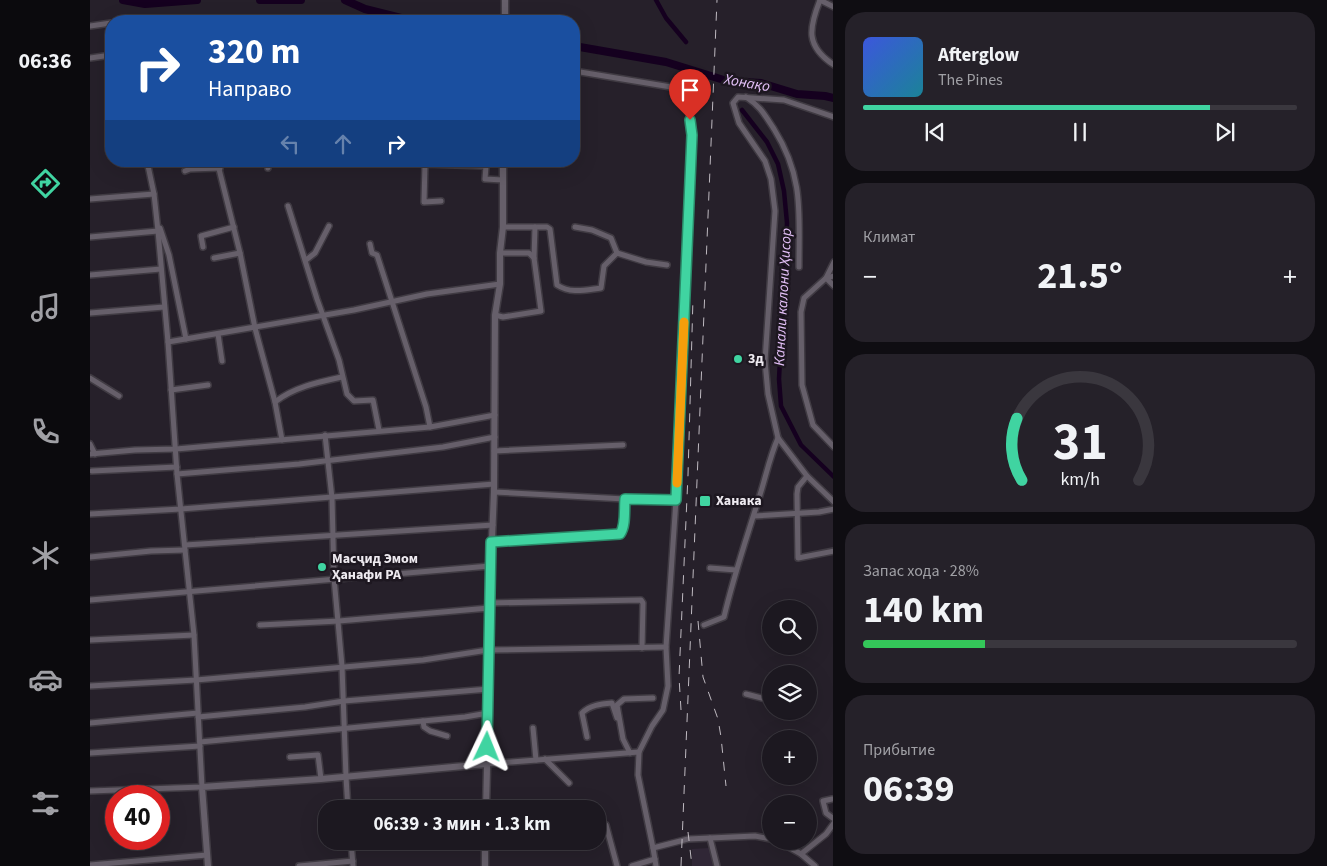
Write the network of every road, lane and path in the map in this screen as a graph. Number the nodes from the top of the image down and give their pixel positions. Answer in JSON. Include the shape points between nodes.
{"nodes":[{"id":1,"x":505,"y":0,"type":"edge"},
{"id":2,"x":820,"y":0,"type":"edge"},
{"id":3,"x":833,"y":7,"type":"edge"},
{"id":4,"x":505,"y":15,"type":"edge"},
{"id":5,"x":105,"y":24,"type":"edge"},
{"id":6,"x":90,"y":26,"type":"edge"},
{"id":7,"x":105,"y":56,"type":"edge"},
{"id":8,"x":90,"y":58,"type":"edge"},
{"id":9,"x":833,"y":65,"type":"edge"},
{"id":10,"x":580,"y":72,"type":"edge"},
{"id":11,"x":746,"y":96,"type":"junction"},
{"id":12,"x":833,"y":117,"type":"edge"},
{"id":13,"x":148,"y":167,"type":"edge"},
{"id":14,"x":425,"y":167,"type":"edge"},
{"id":15,"x":486,"y":167,"type":"edge"},
{"id":16,"x":503,"y":167,"type":"edge"},
{"id":17,"x":220,"y":168,"type":"joint"},
{"id":18,"x":185,"y":171,"type":"dead end"},
{"id":19,"x":503,"y":180,"type":"junction"},
{"id":20,"x":154,"y":194,"type":"junction"},
{"id":21,"x":90,"y":199,"type":"edge"},
{"id":22,"x":441,"y":201,"type":"dead end"},
{"id":23,"x":288,"y":206,"type":"dead end"},
{"id":24,"x":156,"y":217,"type":"junction"},
{"id":25,"x":329,"y":226,"type":"dead end"},
{"id":26,"x":234,"y":227,"type":"junction"},
{"id":27,"x":503,"y":227,"type":"junction"},
{"id":28,"x":535,"y":227,"type":"junction"},
{"id":29,"x":575,"y":227,"type":"dead end"},
{"id":30,"x":158,"y":232,"type":"junction"},
{"id":31,"x":90,"y":238,"type":"edge"},
{"id":32,"x":370,"y":244,"type":"dead end"},
{"id":33,"x":203,"y":247,"type":"dead end"},
{"id":34,"x":240,"y":253,"type":"junction"},
{"id":35,"x":616,"y":253,"type":"junction"},
{"id":36,"x":500,"y":254,"type":"junction"},
{"id":37,"x":214,"y":258,"type":"dead end"},
{"id":38,"x":534,"y":258,"type":"junction"},
{"id":39,"x":306,"y":260,"type":"junction"},
{"id":40,"x":833,"y":262,"type":"edge"},
{"id":41,"x":667,"y":265,"type":"dead end"},
{"id":42,"x":799,"y":267,"type":"dead end"},
{"id":43,"x":161,"y":268,"type":"junction"},
{"id":44,"x":90,"y":275,"type":"edge"},
{"id":45,"x":833,"y":276,"type":"edge"},
{"id":46,"x":826,"y":278,"type":"junction"},
{"id":47,"x":500,"y":284,"type":"junction"},
{"id":48,"x":833,"y":286,"type":"edge"},
{"id":49,"x":393,"y":302,"type":"junction"},
{"id":50,"x":164,"y":307,"type":"junction"},
{"id":51,"x":90,"y":313,"type":"edge"},
{"id":52,"x":323,"y":315,"type":"junction"},
{"id":53,"x":495,"y":315,"type":"junction"},
{"id":54,"x":255,"y":328,"type":"junction"},
{"id":55,"x":218,"y":334,"type":"junction"},
{"id":56,"x":186,"y":340,"type":"junction"},
{"id":57,"x":168,"y":342,"type":"junction"},
{"id":58,"x":222,"y":361,"type":"dead end"},
{"id":59,"x":342,"y":376,"type":"junction"},
{"id":60,"x":90,"y":378,"type":"edge"},
{"id":61,"x":208,"y":385,"type":"dead end"},
{"id":62,"x":172,"y":390,"type":"junction"},
{"id":63,"x":119,"y":396,"type":"dead end"},
{"id":64,"x":275,"y":402,"type":"junction"},
{"id":65,"x":495,"y":415,"type":"junction"},
{"id":66,"x":430,"y":427,"type":"junction"},
{"id":67,"x":380,"y":430,"type":"junction"},
{"id":68,"x":325,"y":436,"type":"junction"},
{"id":69,"x":495,"y":437,"type":"junction"},
{"id":70,"x":778,"y":438,"type":"junction"},
{"id":71,"x":282,"y":440,"type":"junction"},
{"id":72,"x":90,"y":444,"type":"edge"},
{"id":73,"x":623,"y":445,"type":"dead end"},
{"id":74,"x":833,"y":447,"type":"edge"},
{"id":75,"x":176,"y":449,"type":"junction"},
{"id":76,"x":494,"y":451,"type":"junction"},
{"id":77,"x":93,"y":454,"type":"edge"},
{"id":78,"x":327,"y":461,"type":"junction"},
{"id":79,"x":177,"y":467,"type":"junction"},
{"id":80,"x":92,"y":472,"type":"dead end"},
{"id":81,"x":177,"y":474,"type":"junction"},
{"id":82,"x":807,"y":476,"type":"junction"},
{"id":83,"x":494,"y":488,"type":"junction"},
{"id":84,"x":332,"y":498,"type":"junction"},
{"id":85,"x":625,"y":499,"type":"junction"},
{"id":86,"x":676,"y":500,"type":"junction"},
{"id":87,"x":833,"y":502,"type":"edge"},
{"id":88,"x":181,"y":509,"type":"junction"},
{"id":89,"x":833,"y":509,"type":"edge"},
{"id":90,"x":798,"y":512,"type":"junction"},
{"id":91,"x":90,"y":514,"type":"edge"},
{"id":92,"x":754,"y":516,"type":"junction"},
{"id":93,"x":493,"y":525,"type":"junction"},
{"id":94,"x":334,"y":534,"type":"junction"},
{"id":95,"x":491,"y":542,"type":"junction"},
{"id":96,"x":185,"y":547,"type":"junction"},
{"id":97,"x":833,"y":551,"type":"edge"},
{"id":98,"x":90,"y":557,"type":"edge"},
{"id":99,"x":490,"y":566,"type":"junction"},
{"id":100,"x":710,"y":568,"type":"dead end"},
{"id":101,"x":736,"y":570,"type":"junction"},
{"id":102,"x":334,"y":578,"type":"junction"},
{"id":103,"x":190,"y":592,"type":"junction"},
{"id":104,"x":90,"y":600,"type":"edge"},
{"id":105,"x":489,"y":606,"type":"junction"},
{"id":106,"x":339,"y":621,"type":"junction"},
{"id":107,"x":260,"y":625,"type":"dead end"},
{"id":108,"x":704,"y":625,"type":"dead end"},
{"id":109,"x":194,"y":635,"type":"junction"},
{"id":110,"x":90,"y":640,"type":"edge"},
{"id":111,"x":666,"y":647,"type":"junction"},
{"id":112,"x":642,"y":648,"type":"junction"},
{"id":113,"x":488,"y":650,"type":"junction"},
{"id":114,"x":342,"y":666,"type":"junction"},
{"id":115,"x":196,"y":680,"type":"junction"},
{"id":116,"x":90,"y":686,"type":"edge"},
{"id":117,"x":489,"y":689,"type":"junction"},
{"id":118,"x":746,"y":694,"type":"dead end"},
{"id":119,"x":653,"y":698,"type":"dead end"},
{"id":120,"x":762,"y":698,"type":"edge"},
{"id":121,"x":344,"y":701,"type":"junction"},
{"id":122,"x":488,"y":713,"type":"junction"},
{"id":123,"x":198,"y":715,"type":"junction"},
{"id":124,"x":620,"y":720,"type":"junction"},
{"id":125,"x":422,"y":721,"type":"junction"},
{"id":126,"x":90,"y":723,"type":"edge"},
{"id":127,"x":344,"y":728,"type":"junction"},
{"id":128,"x":533,"y":728,"type":"dead end"},
{"id":129,"x":447,"y":736,"type":"dead end"},
{"id":130,"x":587,"y":737,"type":"dead end"},
{"id":131,"x":200,"y":744,"type":"junction"},
{"id":132,"x":639,"y":752,"type":"junction"},
{"id":133,"x":90,"y":753,"type":"edge"},
{"id":134,"x":630,"y":753,"type":"junction"},
{"id":135,"x":290,"y":757,"type":"dead end"},
{"id":136,"x":545,"y":759,"type":"junction"},
{"id":137,"x":536,"y":760,"type":"junction"},
{"id":138,"x":486,"y":764,"type":"junction"},
{"id":139,"x":346,"y":777,"type":"junction"},
{"id":140,"x":321,"y":779,"type":"junction"},
{"id":141,"x":569,"y":784,"type":"dead end"},
{"id":142,"x":202,"y":787,"type":"junction"},
{"id":143,"x":90,"y":791,"type":"edge"},
{"id":144,"x":832,"y":799,"type":"edge"},
{"id":145,"x":347,"y":800,"type":"edge"},
{"id":146,"x":486,"y":800,"type":"edge"},
{"id":147,"x":833,"y":819,"type":"edge"},
{"id":148,"x":833,"y":823,"type":"edge"},
{"id":149,"x":606,"y":825,"type":"dead end"},
{"id":150,"x":762,"y":837,"type":"edge"},
{"id":151,"x":710,"y":838,"type":"junction"},
{"id":152,"x":653,"y":848,"type":"junction"},
{"id":153,"x":352,"y":850,"type":"edge"},
{"id":154,"x":485,"y":850,"type":"edge"},
{"id":155,"x":795,"y":850,"type":"edge"},
{"id":156,"x":802,"y":854,"type":"junction"},
{"id":157,"x":207,"y":855,"type":"junction"},
{"id":158,"x":655,"y":859,"type":"junction"},
{"id":159,"x":353,"y":863,"type":"edge"},
{"id":160,"x":90,"y":865,"type":"edge"},
{"id":161,"x":208,"y":866,"type":"edge"},
{"id":162,"x":299,"y":866,"type":"edge"},
{"id":163,"x":485,"y":866,"type":"edge"},
{"id":164,"x":617,"y":866,"type":"edge"},
{"id":165,"x":632,"y":866,"type":"edge"},
{"id":166,"x":656,"y":866,"type":"edge"},
{"id":167,"x":717,"y":866,"type":"edge"},
{"id":168,"x":814,"y":866,"type":"edge"}],
"edges":[{"from":1,"to":4,"type":"street"},
{"from":2,"to":3,"type":"street"},
{"from":2,"to":9,"type":"street","via":[[811,37],[817,52]]},
{"from":5,"to":6,"type":"street"},
{"from":7,"to":8,"type":"street"},
{"from":10,"to":86,"type":"street","via":[[671,87],[689,106],[692,135]]},
{"from":11,"to":12,"type":"street","via":[[784,100]]},
{"from":11,"to":42,"type":"street","via":[[760,106],[794,170],[799,198]]},
{"from":11,"to":70,"type":"street","via":[[733,102],[739,123],[765,162],[775,210],[765,361],[768,394]]},
{"from":13,"to":20,"type":"street"},
{"from":14,"to":22,"type":"street","via":[[424,202]]},
{"from":15,"to":19,"type":"street","via":[[485,179]]},
{"from":16,"to":19,"type":"street"},
{"from":17,"to":18,"type":"street"},
{"from":17,"to":26,"type":"street"},
{"from":19,"to":27,"type":"street"},
{"from":20,"to":21,"type":"street"},
{"from":20,"to":24,"type":"street"},
{"from":23,"to":39,"type":"street"},
{"from":24,"to":30,"type":"street"},
{"from":24,"to":56,"type":"street","via":[[169,254]]},
{"from":25,"to":39,"type":"street","via":[[315,253]]},
{"from":26,"to":33,"type":"street","via":[[201,236]]},
{"from":26,"to":34,"type":"street"},
{"from":27,"to":28,"type":"street"},
{"from":27,"to":36,"type":"street"},
{"from":28,"to":35,"type":"street","via":[[550,229],[557,285],[566,291],[601,288],[604,266]]},
{"from":28,"to":38,"type":"street"},
{"from":29,"to":35,"type":"street","via":[[611,238]]},
{"from":30,"to":31,"type":"street"},
{"from":30,"to":43,"type":"street"},
{"from":32,"to":49,"type":"street"},
{"from":34,"to":37,"type":"street"},
{"from":34,"to":54,"type":"street"},
{"from":35,"to":41,"type":"street"},
{"from":36,"to":38,"type":"street","via":[[529,253]]},
{"from":36,"to":47,"type":"street"},
{"from":38,"to":53,"type":"street","via":[[541,311],[503,317]]},
{"from":39,"to":52,"type":"street"},
{"from":40,"to":46,"type":"street"},
{"from":43,"to":44,"type":"street"},
{"from":43,"to":50,"type":"street"},
{"from":45,"to":46,"type":"street"},
{"from":46,"to":48,"type":"street"},
{"from":46,"to":74,"type":"street","via":[[804,298],[801,312],[802,385],[812,425]]},
{"from":47,"to":49,"type":"street"},
{"from":47,"to":53,"type":"street"},
{"from":49,"to":52,"type":"street"},
{"from":49,"to":66,"type":"street"},
{"from":50,"to":51,"type":"street"},
{"from":50,"to":57,"type":"street"},
{"from":52,"to":54,"type":"street"},
{"from":52,"to":59,"type":"street"},
{"from":53,"to":65,"type":"street"},
{"from":54,"to":55,"type":"street"},
{"from":54,"to":64,"type":"street"},
{"from":55,"to":56,"type":"street"},
{"from":55,"to":58,"type":"street"},
{"from":56,"to":57,"type":"street"},
{"from":57,"to":62,"type":"street"},
{"from":59,"to":64,"type":"street","via":[[295,390]]},
{"from":59,"to":67,"type":"street","via":[[352,400],[373,400]]},
{"from":60,"to":63,"type":"street"},
{"from":61,"to":62,"type":"street"},
{"from":62,"to":75,"type":"street"},
{"from":64,"to":71,"type":"street"},
{"from":65,"to":66,"type":"street"},
{"from":65,"to":69,"type":"street"},
{"from":66,"to":67,"type":"street"},
{"from":67,"to":68,"type":"street"},
{"from":68,"to":71,"type":"street"},
{"from":68,"to":78,"type":"street"},
{"from":69,"to":76,"type":"street"},
{"from":69,"to":78,"type":"street"},
{"from":70,"to":82,"type":"street"},
{"from":70,"to":92,"type":"street"},
{"from":71,"to":75,"type":"street"},
{"from":72,"to":77,"type":"street"},
{"from":73,"to":76,"type":"street"},
{"from":75,"to":77,"type":"street"},
{"from":75,"to":79,"type":"street"},
{"from":76,"to":83,"type":"street"},
{"from":78,"to":81,"type":"street"},
{"from":78,"to":84,"type":"street"},
{"from":79,"to":80,"type":"street"},
{"from":79,"to":81,"type":"street"},
{"from":81,"to":88,"type":"street"},
{"from":82,"to":87,"type":"street"},
{"from":82,"to":90,"type":"street","via":[[798,487]]},
{"from":83,"to":84,"type":"street"},
{"from":83,"to":85,"type":"street"},
{"from":83,"to":93,"type":"street"},
{"from":84,"to":88,"type":"street"},
{"from":84,"to":94,"type":"street"},
{"from":85,"to":86,"type":"street"},
{"from":85,"to":95,"type":"street","via":[[620,534]]},
{"from":86,"to":111,"type":"street"},
{"from":88,"to":91,"type":"street"},
{"from":88,"to":96,"type":"street"},
{"from":89,"to":90,"type":"street"},
{"from":90,"to":92,"type":"street"},
{"from":90,"to":97,"type":"street","via":[[798,558]]},
{"from":92,"to":101,"type":"street"},
{"from":93,"to":94,"type":"street"},
{"from":93,"to":95,"type":"street"},
{"from":94,"to":96,"type":"street"},
{"from":94,"to":102,"type":"street"},
{"from":95,"to":99,"type":"street"},
{"from":96,"to":98,"type":"street"},
{"from":96,"to":103,"type":"street"},
{"from":99,"to":102,"type":"street"},
{"from":99,"to":105,"type":"street"},
{"from":100,"to":101,"type":"street"},
{"from":101,"to":108,"type":"street","via":[[724,617]]},
{"from":102,"to":103,"type":"street"},
{"from":102,"to":106,"type":"street"},
{"from":103,"to":104,"type":"street"},
{"from":103,"to":109,"type":"street"},
{"from":105,"to":106,"type":"street"},
{"from":105,"to":112,"type":"street","via":[[640,600],[643,603]]},
{"from":105,"to":113,"type":"street"},
{"from":106,"to":107,"type":"street"},
{"from":106,"to":114,"type":"street"},
{"from":109,"to":110,"type":"street"},
{"from":109,"to":115,"type":"street"},
{"from":111,"to":112,"type":"street"},
{"from":111,"to":132,"type":"street","via":[[668,686],[663,710]]},
{"from":112,"to":113,"type":"street"},
{"from":113,"to":114,"type":"street","via":[[423,660]]},
{"from":113,"to":117,"type":"street"},
{"from":114,"to":115,"type":"street"},
{"from":114,"to":121,"type":"street"},
{"from":115,"to":116,"type":"street"},
{"from":115,"to":123,"type":"street"},
{"from":117,"to":121,"type":"street"},
{"from":117,"to":122,"type":"street"},
{"from":118,"to":120,"type":"street"},
{"from":119,"to":124,"type":"street","via":[[624,700],[617,704]]},
{"from":121,"to":123,"type":"street"},
{"from":121,"to":127,"type":"street"},
{"from":122,"to":125,"type":"street"},
{"from":122,"to":138,"type":"street"},
{"from":123,"to":126,"type":"street"},
{"from":123,"to":131,"type":"street"},
{"from":124,"to":130,"type":"street","via":[[612,703],[585,710],[582,713]]},
{"from":124,"to":134,"type":"street","via":[[623,739]]},
{"from":125,"to":127,"type":"street"},
{"from":125,"to":129,"type":"street","via":[[430,731]]},
{"from":127,"to":131,"type":"street"},
{"from":127,"to":139,"type":"street"},
{"from":128,"to":137,"type":"street"},
{"from":131,"to":133,"type":"street"},
{"from":131,"to":142,"type":"street"},
{"from":132,"to":134,"type":"street"},
{"from":132,"to":152,"type":"street","via":[[638,776]]},
{"from":134,"to":136,"type":"street"},
{"from":135,"to":140,"type":"street","via":[[318,754]]},
{"from":136,"to":137,"type":"street"},
{"from":136,"to":141,"type":"street"},
{"from":137,"to":138,"type":"street"},
{"from":138,"to":139,"type":"street"},
{"from":138,"to":146,"type":"street"},
{"from":139,"to":140,"type":"street"},
{"from":139,"to":145,"type":"street"},
{"from":140,"to":142,"type":"street"},
{"from":142,"to":143,"type":"street"},
{"from":142,"to":157,"type":"street"},
{"from":144,"to":147,"type":"street","via":[[823,801],[826,813]]},
{"from":148,"to":156,"type":"street","via":[[826,834]]},
{"from":149,"to":164,"type":"street"},
{"from":150,"to":151,"type":"street"},
{"from":151,"to":152,"type":"street","via":[[682,839]]},
{"from":151,"to":167,"type":"street"},
{"from":152,"to":158,"type":"street"},
{"from":153,"to":159,"type":"street"},
{"from":154,"to":163,"type":"street"},
{"from":155,"to":156,"type":"street"},
{"from":156,"to":168,"type":"street"},
{"from":157,"to":160,"type":"street"},
{"from":157,"to":161,"type":"street"},
{"from":158,"to":165,"type":"street"},
{"from":158,"to":166,"type":"street"},
{"from":159,"to":162,"type":"street"}]}
